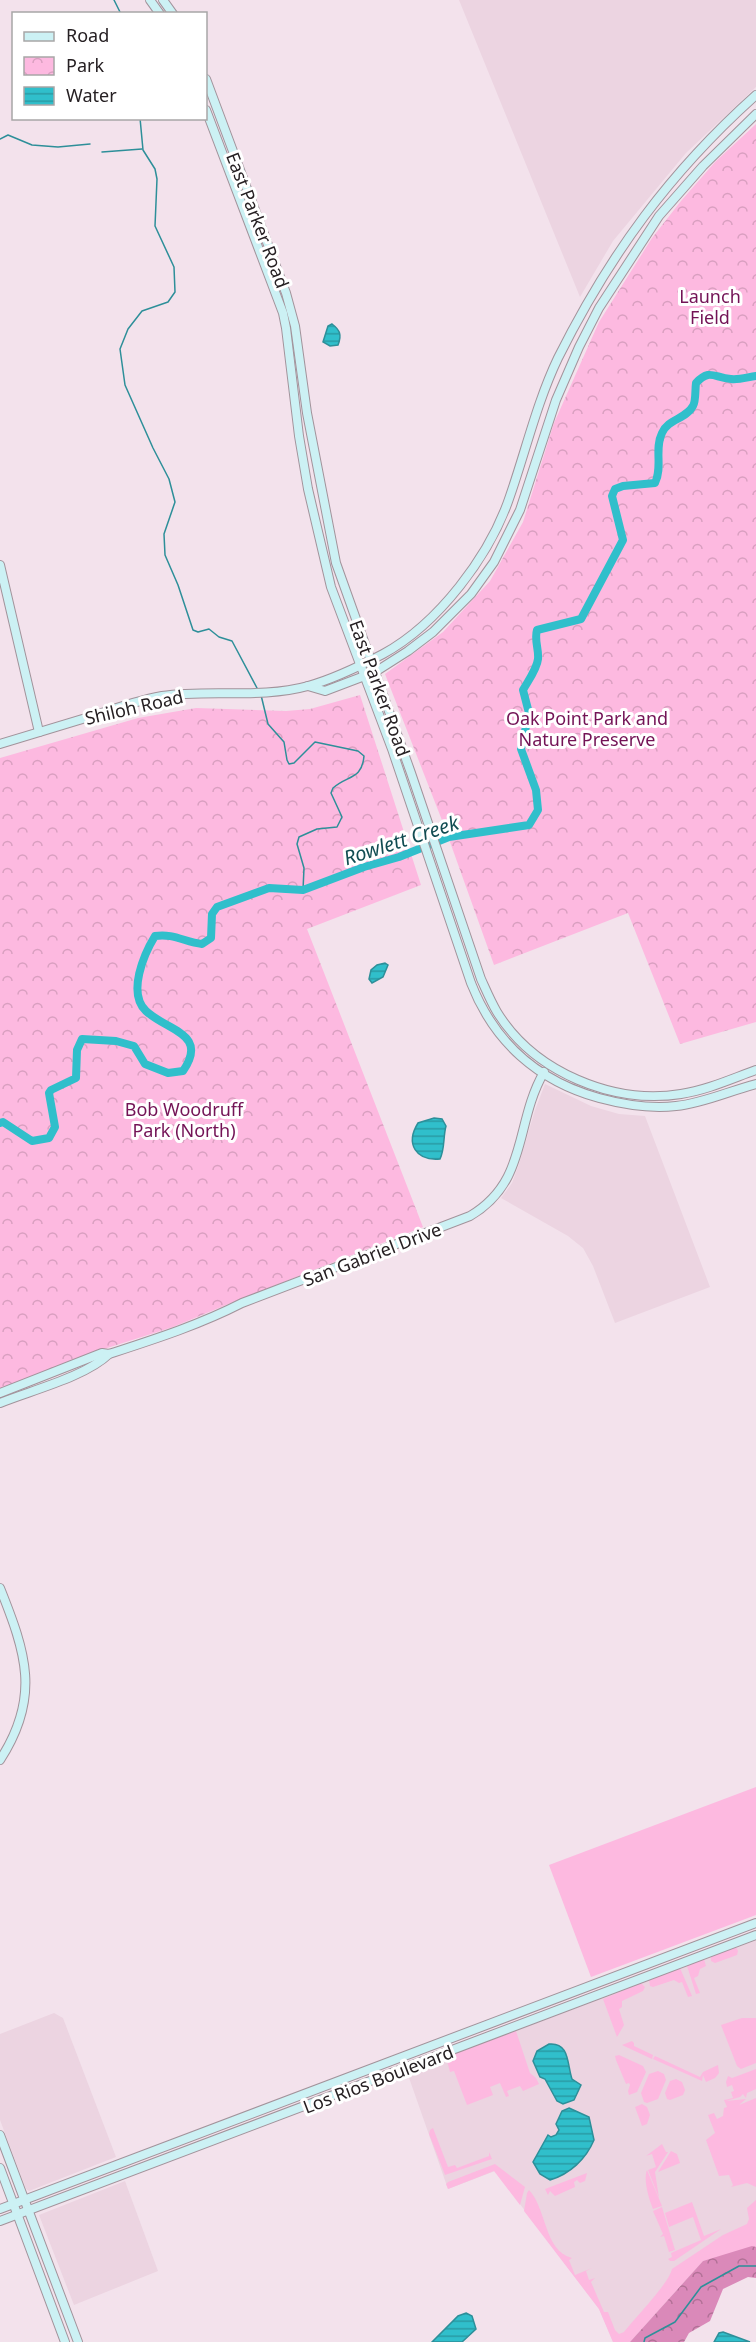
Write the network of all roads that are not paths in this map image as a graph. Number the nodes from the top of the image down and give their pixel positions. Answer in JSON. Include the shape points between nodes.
{"nodes":[{"id":1,"x":150,"y":0,"type":"edge"},
{"id":2,"x":165,"y":2,"type":"edge"},
{"id":3,"x":160,"y":12,"type":"edge"},
{"id":4,"x":207,"y":82,"type":"edge"},
{"id":5,"x":756,"y":95,"type":"edge"},
{"id":6,"x":745,"y":105,"type":"junction"},
{"id":7,"x":207,"y":113,"type":"edge"},
{"id":8,"x":756,"y":114,"type":"edge"},
{"id":9,"x":234,"y":155,"type":"junction"},
{"id":10,"x":223,"y":158,"type":"junction"},
{"id":11,"x":243,"y":180,"type":"junction"},
{"id":12,"x":232,"y":184,"type":"junction"},
{"id":13,"x":252,"y":203,"type":"junction"},
{"id":14,"x":241,"y":206,"type":"junction"},
{"id":15,"x":267,"y":254,"type":"junction"},
{"id":16,"x":287,"y":297,"type":"junction"},
{"id":17,"x":279,"y":300,"type":"junction"},
{"id":18,"x":580,"y":315,"type":"junction"},
{"id":19,"x":592,"y":321,"type":"junction"},
{"id":20,"x":295,"y":326,"type":"junction"},
{"id":21,"x":286,"y":328,"type":"junction"},
{"id":22,"x":304,"y":392,"type":"junction"},
{"id":23,"x":293,"y":393,"type":"junction"},
{"id":24,"x":523,"y":454,"type":"junction"},
{"id":25,"x":536,"y":458,"type":"junction"},
{"id":26,"x":327,"y":517,"type":"junction"},
{"id":27,"x":315,"y":519,"type":"junction"},
{"id":28,"x":0,"y":565,"type":"edge"},
{"id":29,"x":371,"y":660,"type":"junction"},
{"id":30,"x":360,"y":665,"type":"junction"},
{"id":31,"x":375,"y":672,"type":"junction"},
{"id":32,"x":365,"y":676,"type":"junction"},
{"id":33,"x":308,"y":686,"type":"junction"},
{"id":34,"x":39,"y":732,"type":"junction"},
{"id":35,"x":0,"y":744,"type":"edge"},
{"id":36,"x":481,"y":979,"type":"junction"},
{"id":37,"x":471,"y":983,"type":"junction"},
{"id":38,"x":506,"y":1024,"type":"junction"},
{"id":39,"x":498,"y":1032,"type":"junction"},
{"id":40,"x":549,"y":1065,"type":"junction"},
{"id":41,"x":756,"y":1070,"type":"edge"},
{"id":42,"x":543,"y":1074,"type":"junction"},
{"id":43,"x":756,"y":1084,"type":"edge"},
{"id":44,"x":109,"y":1354,"type":"junction"},
{"id":45,"x":0,"y":1393,"type":"edge"},
{"id":46,"x":0,"y":1403,"type":"edge"},
{"id":47,"x":0,"y":1588,"type":"edge"},
{"id":48,"x":0,"y":1761,"type":"edge"},
{"id":49,"x":756,"y":1923,"type":"edge"},
{"id":50,"x":756,"y":1935,"type":"edge"},
{"id":51,"x":507,"y":2017,"type":"junction"},
{"id":52,"x":512,"y":2028,"type":"junction"},
{"id":53,"x":464,"y":2034,"type":"junction"},
{"id":54,"x":440,"y":2056,"type":"junction"},
{"id":55,"x":0,"y":2135,"type":"edge"},
{"id":56,"x":0,"y":2168,"type":"edge"},
{"id":57,"x":98,"y":2172,"type":"junction"},
{"id":58,"x":102,"y":2183,"type":"junction"},
{"id":59,"x":24,"y":2200,"type":"junction"},
{"id":60,"x":13,"y":2204,"type":"junction"},
{"id":61,"x":0,"y":2209,"type":"edge"},
{"id":62,"x":28,"y":2211,"type":"junction"},
{"id":63,"x":17,"y":2215,"type":"junction"},
{"id":64,"x":0,"y":2221,"type":"edge"},
{"id":65,"x":60,"y":2296,"type":"junction"},
{"id":66,"x":50,"y":2300,"type":"junction"},
{"id":67,"x":65,"y":2342,"type":"edge"},
{"id":68,"x":78,"y":2342,"type":"edge"}],
"edges":[{"from":1,"to":3,"type":"main road"},
{"from":2,"to":3,"type":"main road"},
{"from":4,"to":9,"type":"main road","name":"East Parker Road"},
{"from":5,"to":6,"type":"main road","name":"Shiloh Road"},
{"from":6,"to":8,"type":"main road"},
{"from":6,"to":18,"type":"main road","name":"Shiloh Road","via":[[719,128],[652,204]]},
{"from":7,"to":10,"type":"main road","name":"East Parker Road"},
{"from":8,"to":19,"type":"main road","name":"Shiloh Road","via":[[659,216]]},
{"from":9,"to":10,"type":"main road"},
{"from":9,"to":11,"type":"main road","name":"East Parker Road"},
{"from":10,"to":12,"type":"main road","name":"East Parker Road"},
{"from":11,"to":12,"type":"main road"},
{"from":11,"to":13,"type":"main road","name":"East Parker Road"},
{"from":12,"to":14,"type":"main road","name":"East Parker Road"},
{"from":13,"to":14,"type":"main road"},
{"from":13,"to":15,"type":"main road","name":"East Parker Road"},
{"from":14,"to":15,"type":"main road","name":"East Parker Road"},
{"from":15,"to":16,"type":"main road","name":"East Parker Road"},
{"from":15,"to":17,"type":"main road","name":"East Parker Road"},
{"from":16,"to":17,"type":"main road"},
{"from":16,"to":20,"type":"main road","name":"East Parker Road"},
{"from":17,"to":21,"type":"main road","name":"East Parker Road"},
{"from":18,"to":19,"type":"main road"},
{"from":18,"to":24,"type":"main road","name":"Shiloh Road","via":[[550,378]]},
{"from":19,"to":25,"type":"main road","name":"Shiloh Road","via":[[556,400]]},
{"from":20,"to":21,"type":"main road"},
{"from":20,"to":22,"type":"main road","name":"East Parker Road"},
{"from":21,"to":23,"type":"main road","name":"East Parker Road"},
{"from":22,"to":23,"type":"main road"},
{"from":22,"to":26,"type":"main road","name":"East Parker Road"},
{"from":23,"to":27,"type":"main road","name":"East Parker Road"},
{"from":24,"to":25,"type":"main road"},
{"from":24,"to":29,"type":"main road","name":"Shiloh Road","via":[[509,499],[474,567],[424,624]]},
{"from":25,"to":31,"type":"main road","name":"Shiloh Road","via":[[525,498],[507,539],[471,594],[433,632]]},
{"from":26,"to":27,"type":"main road"},
{"from":26,"to":29,"type":"main road","name":"East Parker Road","via":[[343,585]]},
{"from":27,"to":30,"type":"main road","name":"East Parker Road","via":[[331,587]]},
{"from":28,"to":34,"type":"main road"},
{"from":29,"to":30,"type":"main road","name":"Shiloh Road"},
{"from":29,"to":31,"type":"main road","name":"East Parker Road"},
{"from":30,"to":32,"type":"main road","name":"East Parker Road"},
{"from":30,"to":33,"type":"main road","name":"Shiloh Road"},
{"from":31,"to":32,"type":"main road","name":"Shiloh Road"},
{"from":31,"to":36,"type":"main road","name":"East Parker Road"},
{"from":32,"to":33,"type":"main road","name":"Shiloh Road","via":[[325,691]]},
{"from":32,"to":37,"type":"main road","name":"East Parker Road"},
{"from":33,"to":34,"type":"main road","name":"Shiloh Road","via":[[269,692],[202,692],[140,702]]},
{"from":34,"to":35,"type":"main road","name":"Shiloh Road"},
{"from":36,"to":37,"type":"main road"},
{"from":36,"to":38,"type":"main road","name":"East Parker Road"},
{"from":37,"to":39,"type":"main road","name":"East Parker Road"},
{"from":38,"to":39,"type":"main road"},
{"from":38,"to":40,"type":"main road","name":"East Parker Road"},
{"from":39,"to":42,"type":"main road","name":"East Parker Road","via":[[519,1057]]},
{"from":40,"to":41,"type":"main road","name":"East Parker Road","via":[[591,1085],[648,1095],[708,1088]]},
{"from":40,"to":42,"type":"main road","name":"San Gabriel Drive"},
{"from":42,"to":43,"type":"main road","name":"East Parker Road","via":[[582,1094],[629,1106],[697,1103]]},
{"from":42,"to":44,"type":"main road","name":"San Gabriel Drive","via":[[507,1179],[494,1199],[480,1210],[242,1303],[201,1323]]},
{"from":44,"to":45,"type":"main road","name":"San Gabriel Drive","via":[[102,1353]]},
{"from":44,"to":46,"type":"main road","name":"San Gabriel Drive","via":[[87,1369]]},
{"from":47,"to":48,"type":"main road","via":[[20,1642],[26,1677],[18,1728]]},
{"from":49,"to":51,"type":"main road","name":"Los Rios Boulevard"},
{"from":50,"to":52,"type":"main road","name":"Los Rios Boulevard"},
{"from":51,"to":52,"type":"main road"},
{"from":51,"to":53,"type":"main road","name":"Los Rios Boulevard"},
{"from":52,"to":54,"type":"main road","name":"Los Rios Boulevard"},
{"from":53,"to":54,"type":"main road","via":[[442,2046]]},
{"from":53,"to":57,"type":"main road","name":"Los Rios Boulevard"},
{"from":54,"to":58,"type":"main road","name":"Los Rios Boulevard"},
{"from":55,"to":59,"type":"main road"},
{"from":56,"to":60,"type":"main road"},
{"from":57,"to":58,"type":"main road"},
{"from":57,"to":59,"type":"main road","name":"Los Rios Boulevard"},
{"from":58,"to":62,"type":"main road","name":"Los Rios Boulevard"},
{"from":59,"to":60,"type":"main road","name":"Los Rios Boulevard"},
{"from":59,"to":62,"type":"main road"},
{"from":60,"to":61,"type":"main road","name":"Los Rios Boulevard"},
{"from":60,"to":63,"type":"main road"},
{"from":62,"to":63,"type":"main road","name":"Los Rios Boulevard"},
{"from":62,"to":65,"type":"main road"},
{"from":63,"to":64,"type":"main road","name":"Los Rios Boulevard"},
{"from":63,"to":66,"type":"main road"},
{"from":65,"to":66,"type":"main road"},
{"from":65,"to":68,"type":"main road"},
{"from":66,"to":67,"type":"main road"}]}
